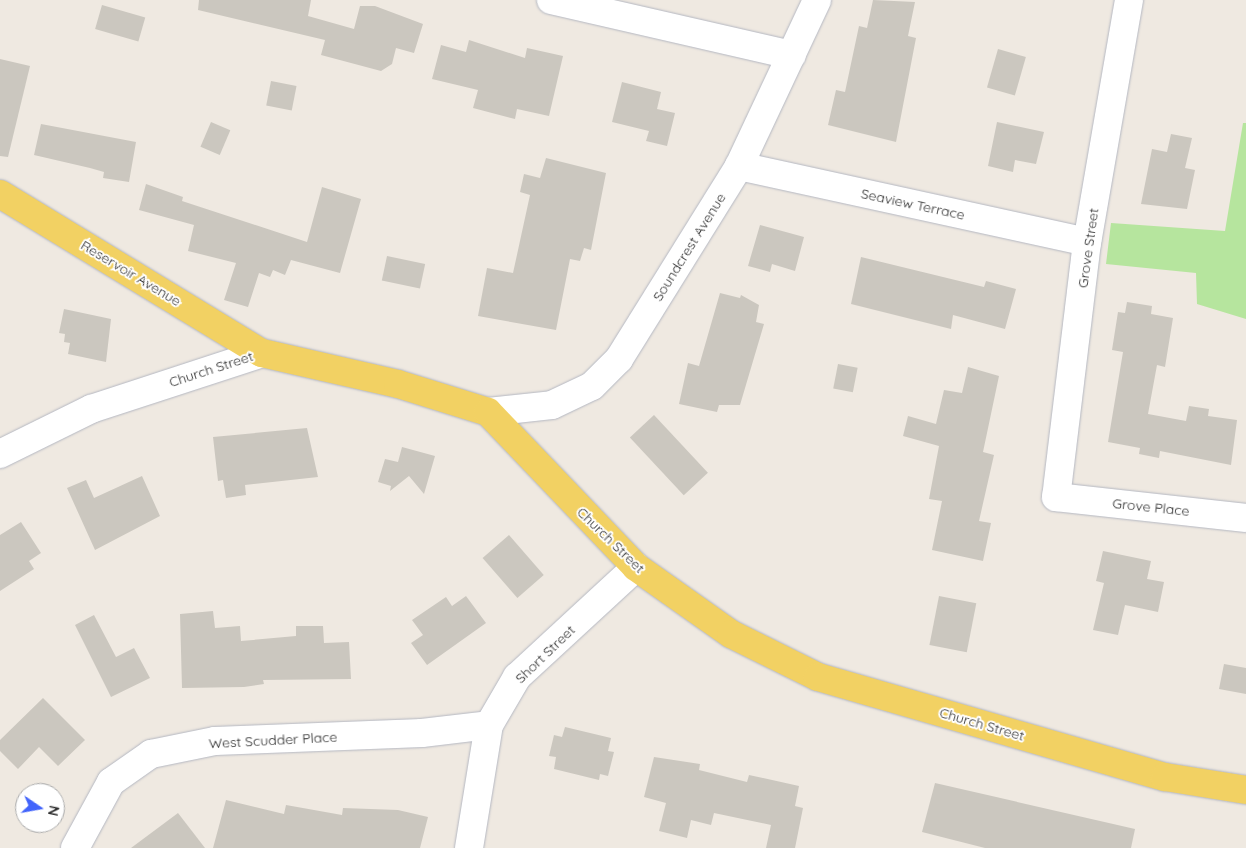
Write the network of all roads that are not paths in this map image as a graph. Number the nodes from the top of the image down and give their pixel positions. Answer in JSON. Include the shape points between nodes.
{"nodes":[{"id":1,"x":551,"y":0,"type":"edge"},
{"id":2,"x":817,"y":0,"type":"edge"},
{"id":3,"x":1129,"y":0,"type":"edge"},
{"id":4,"x":792,"y":55,"type":"junction"},
{"id":5,"x":739,"y":166,"type":"junction"},
{"id":6,"x":0,"y":194,"type":"edge"},
{"id":7,"x":1087,"y":242,"type":"junction"},
{"id":8,"x":262,"y":353,"type":"junction"},
{"id":9,"x":488,"y":412,"type":"junction"},
{"id":10,"x":0,"y":454,"type":"edge"},
{"id":11,"x":1056,"y":497,"type":"joint"},
{"id":12,"x":1246,"y":518,"type":"edge"},
{"id":13,"x":636,"y":567,"type":"junction"},
{"id":14,"x":489,"y":725,"type":"junction"},
{"id":15,"x":1246,"y":790,"type":"edge"},
{"id":16,"x":76,"y":848,"type":"edge"},
{"id":17,"x":469,"y":848,"type":"edge"}],
"edges":[{"from":1,"to":4,"type":"street"},
{"from":2,"to":4,"type":"street","name":"Soundcrest Avenue"},
{"from":3,"to":7,"type":"street","name":"Grove Street"},
{"from":4,"to":5,"type":"street","name":"Soundcrest Avenue"},
{"from":5,"to":7,"type":"street","name":"Seaview Terrace"},
{"from":5,"to":9,"type":"street","name":"Soundcrest Avenue","via":[[619,359],[598,379],[552,405]]},
{"from":6,"to":8,"type":"main road","name":"Reservoir Avenue"},
{"from":7,"to":11,"type":"street","name":"Grove Street"},
{"from":8,"to":9,"type":"main road","name":"Church Street","via":[[398,384]]},
{"from":8,"to":10,"type":"street","name":"Church Street","via":[[91,409]]},
{"from":9,"to":13,"type":"main road","name":"Church Street"},
{"from":11,"to":12,"type":"street","name":"Grove Place"},
{"from":13,"to":14,"type":"street","name":"Short Street","via":[[517,677]]},
{"from":13,"to":15,"type":"main road","name":"Church Street","via":[[730,634],[818,677],[1165,777]]},
{"from":14,"to":16,"type":"street","name":"West Scudder Place","via":[[422,733],[215,741],[151,754],[111,782]]},
{"from":14,"to":17,"type":"street","name":"Short Street"}]}
